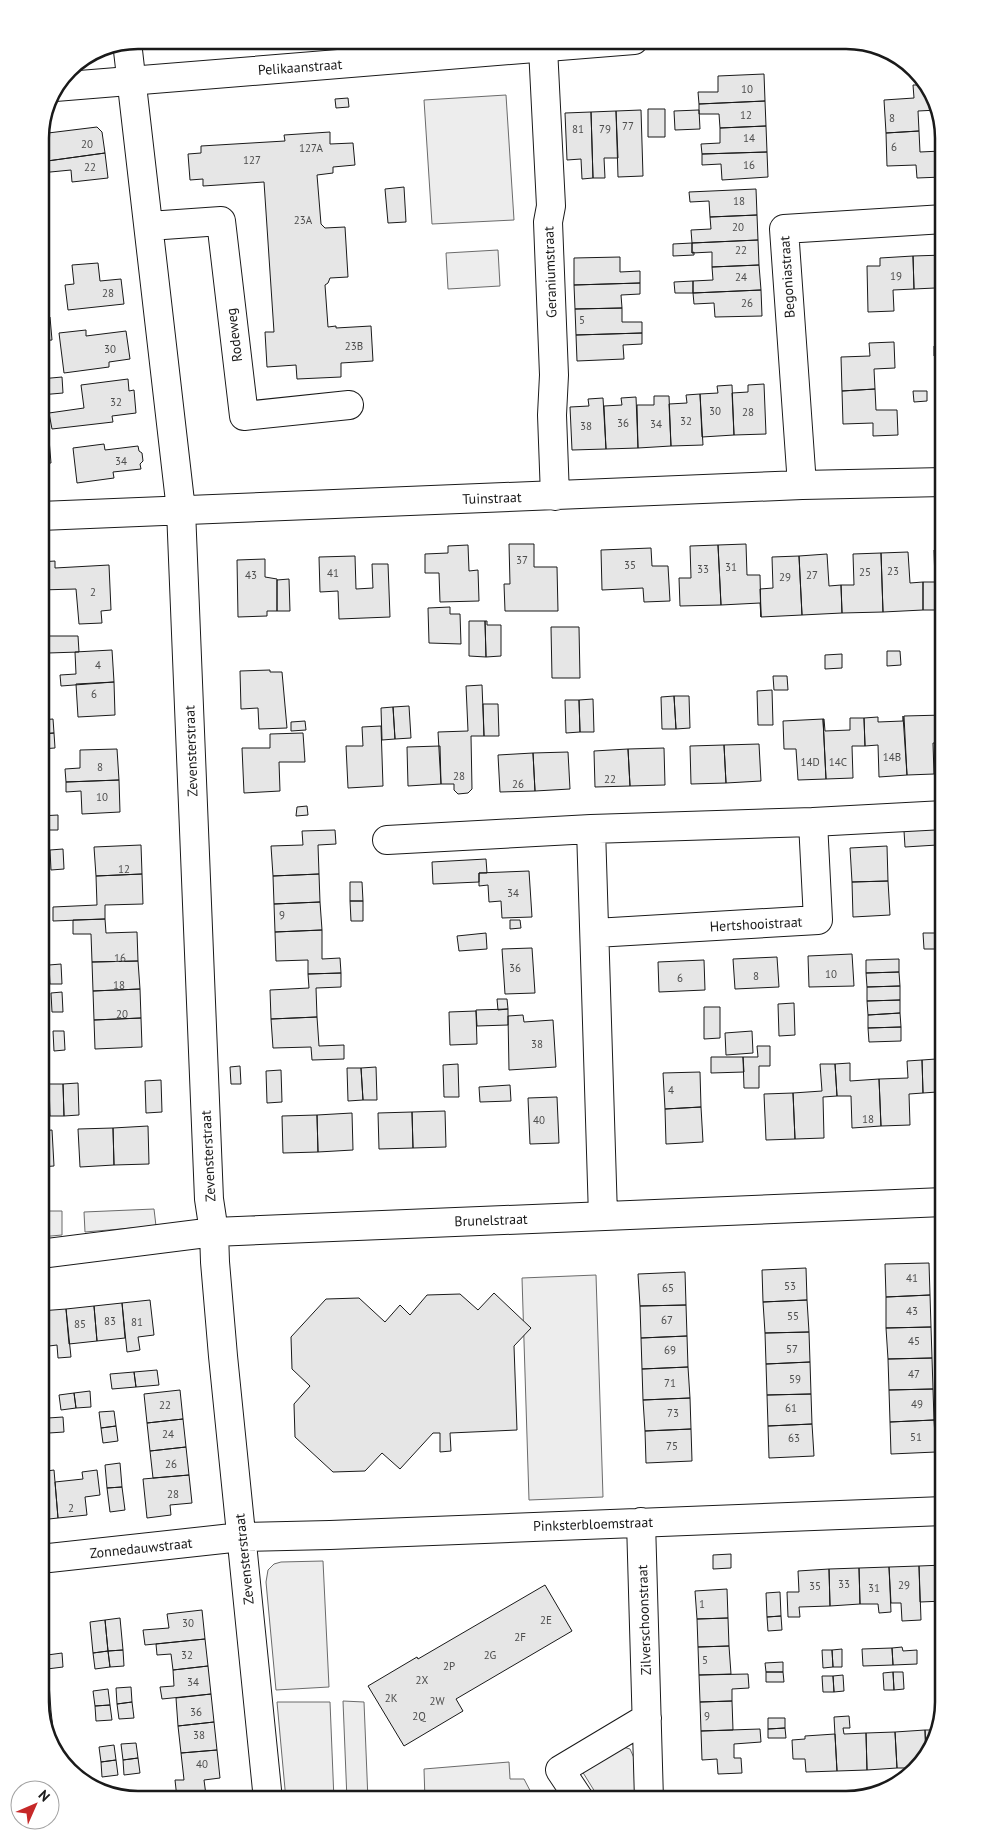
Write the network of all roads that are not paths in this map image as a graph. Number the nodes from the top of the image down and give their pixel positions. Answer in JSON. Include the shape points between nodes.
{"nodes":[{"id":1,"x":129,"y":49,"type":"edge"},
{"id":2,"x":531,"y":49,"type":"edge"},
{"id":3,"x":543,"y":49,"type":"edge"},
{"id":4,"x":131,"y":82,"type":"junction"},
{"id":5,"x":65,"y":86,"type":"edge"},
{"id":6,"x":935,"y":220,"type":"edge"},
{"id":7,"x":149,"y":226,"type":"junction"},
{"id":8,"x":349,"y":405,"type":"dead end"},
{"id":9,"x":935,"y":482,"type":"edge"},
{"id":10,"x":802,"y":485,"type":"junction"},
{"id":11,"x":555,"y":496,"type":"junction"},
{"id":12,"x":181,"y":510,"type":"junction"},
{"id":13,"x":49,"y":516,"type":"edge"},
{"id":14,"x":935,"y":815,"type":"edge"},
{"id":15,"x":813,"y":822,"type":"junction"},
{"id":16,"x":591,"y":829,"type":"junction"},
{"id":17,"x":386,"y":840,"type":"dead end"},
{"id":18,"x":595,"y":933,"type":"junction"},
{"id":19,"x":935,"y":1202,"type":"edge"},
{"id":20,"x":603,"y":1216,"type":"junction"},
{"id":21,"x":214,"y":1232,"type":"junction"},
{"id":22,"x":49,"y":1253,"type":"edge"},
{"id":23,"x":935,"y":1511,"type":"edge"},
{"id":24,"x":641,"y":1522,"type":"junction"},
{"id":25,"x":241,"y":1537,"type":"junction"},
{"id":26,"x":49,"y":1558,"type":"edge"},
{"id":27,"x":647,"y":1718,"type":"junction"},
{"id":28,"x":267,"y":1791,"type":"edge"},
{"id":29,"x":574,"y":1791,"type":"edge"},
{"id":30,"x":649,"y":1791,"type":"edge"}],
"edges":[{"from":1,"to":4,"type":"street"},
{"from":2,"to":4,"type":"street","name":"Pelikaanstraat"},
{"from":3,"to":11,"type":"street","name":"Geraniumstraat","via":[[551,206],[548,222]]},
{"from":4,"to":5,"type":"street","name":"Pelikaanstraat"},
{"from":4,"to":7,"type":"street"},
{"from":6,"to":10,"type":"street","name":"Begoniastraat","via":[[784,229]]},
{"from":7,"to":8,"type":"street","name":"Rodeweg","via":[[221,221],[244,416]]},
{"from":7,"to":12,"type":"street"},
{"from":9,"to":10,"type":"street","name":"Tuinstraat"},
{"from":10,"to":11,"type":"street","name":"Tuinstraat"},
{"from":11,"to":12,"type":"street","name":"Tuinstraat"},
{"from":12,"to":13,"type":"street","name":"Tuinstraat"},
{"from":12,"to":21,"type":"street","name":"Zevensterstraat","via":[[209,1199]]},
{"from":14,"to":15,"type":"street"},
{"from":15,"to":16,"type":"street"},
{"from":15,"to":18,"type":"street","name":"Hertshooistraat","via":[[818,920]]},
{"from":16,"to":17,"type":"street"},
{"from":16,"to":18,"type":"street"},
{"from":18,"to":20,"type":"street"},
{"from":19,"to":20,"type":"street","name":"Brunelstraat"},
{"from":20,"to":21,"type":"street","name":"Brunelstraat"},
{"from":21,"to":22,"type":"street","name":"Brunelstraat"},
{"from":21,"to":25,"type":"street","name":"Zevensterstraat"},
{"from":23,"to":24,"type":"street","name":"Pinksterbloemstraat"},
{"from":24,"to":25,"type":"street","name":"Pinksterbloemstraat"},
{"from":24,"to":27,"type":"street","name":"Zilverschoonstraat"},
{"from":25,"to":26,"type":"street","name":"Zonnedauwstraat"},
{"from":25,"to":28,"type":"street","name":"Zevensterstraat"},
{"from":27,"to":29,"type":"street","via":[[560,1770]]},
{"from":27,"to":30,"type":"street","name":"Zilverschoonstraat"}]}
